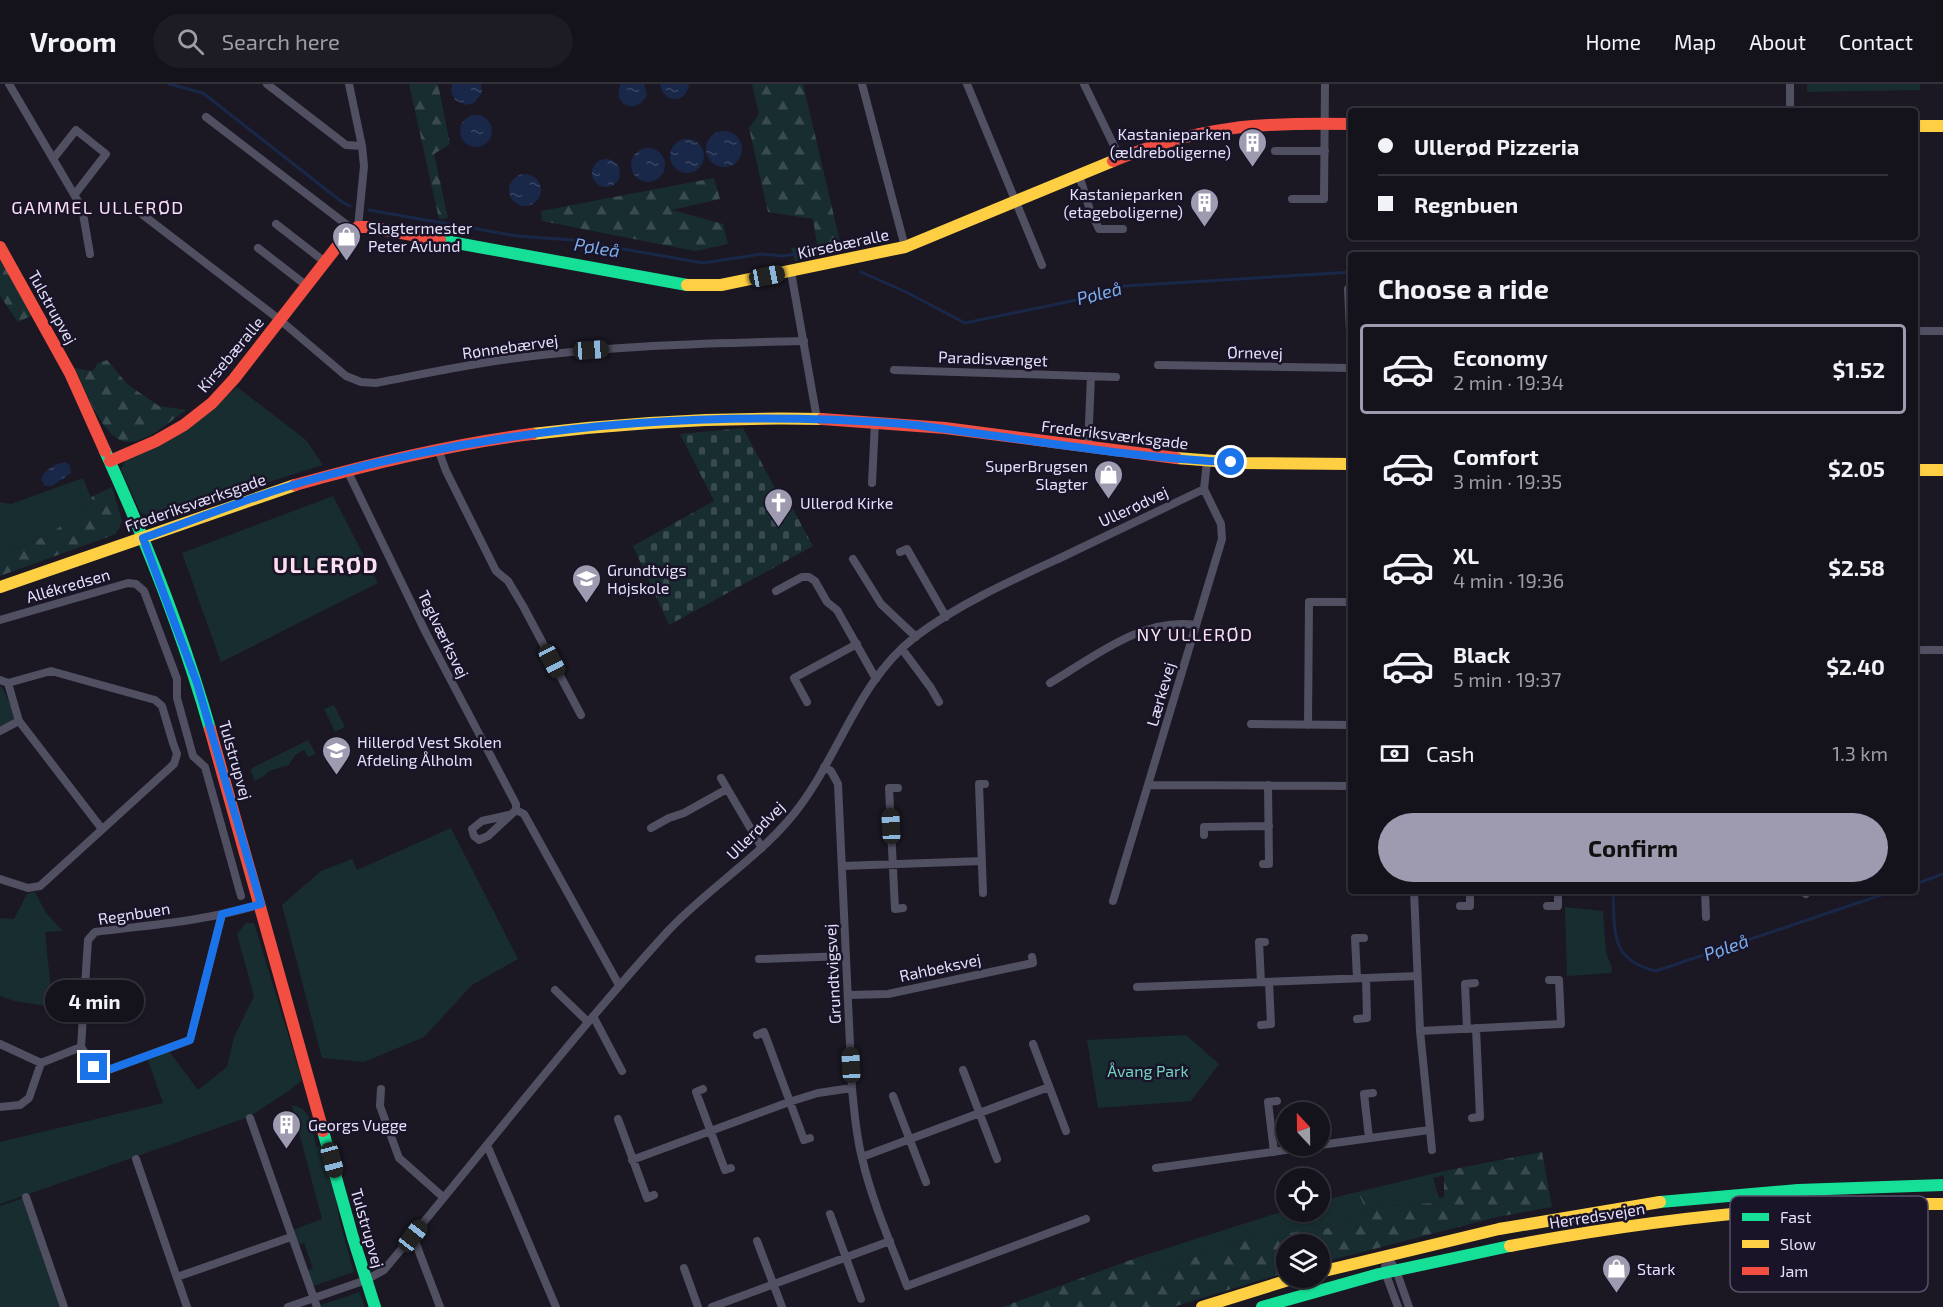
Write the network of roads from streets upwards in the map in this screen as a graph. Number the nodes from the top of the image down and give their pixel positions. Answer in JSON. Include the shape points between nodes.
{"nodes":[{"id":1,"x":9,"y":84,"type":"edge"},
{"id":2,"x":267,"y":84,"type":"edge"},
{"id":3,"x":349,"y":84,"type":"edge"},
{"id":4,"x":862,"y":84,"type":"edge"},
{"id":5,"x":967,"y":84,"type":"edge"},
{"id":6,"x":1084,"y":84,"type":"edge"},
{"id":7,"x":1325,"y":84,"type":"edge"},
{"id":8,"x":1790,"y":84,"type":"edge"},
{"id":9,"x":1790,"y":108,"type":"edge"},
{"id":10,"x":206,"y":117,"type":"dead end"},
{"id":11,"x":1325,"y":123,"type":"junction"},
{"id":12,"x":1348,"y":124,"type":"edge"},
{"id":13,"x":1918,"y":126,"type":"edge"},
{"id":14,"x":1943,"y":126,"type":"edge"},
{"id":15,"x":362,"y":146,"type":"junction"},
{"id":16,"x":1275,"y":151,"type":"dead end"},
{"id":17,"x":1325,"y":151,"type":"junction"},
{"id":18,"x":1120,"y":158,"type":"junction"},
{"id":19,"x":53,"y":159,"type":"junction"},
{"id":20,"x":1079,"y":175,"type":"junction"},
{"id":21,"x":75,"y":194,"type":"junction"},
{"id":22,"x":1292,"y":199,"type":"dead end"},
{"id":23,"x":1016,"y":201,"type":"junction"},
{"id":24,"x":143,"y":215,"type":"dead end"},
{"id":25,"x":276,"y":224,"type":"dead end"},
{"id":26,"x":355,"y":229,"type":"junction"},
{"id":27,"x":1123,"y":229,"type":"dead end"},
{"id":28,"x":0,"y":247,"type":"edge"},
{"id":29,"x":905,"y":247,"type":"junction"},
{"id":30,"x":258,"y":248,"type":"dead end"},
{"id":31,"x":90,"y":254,"type":"dead end"},
{"id":32,"x":325,"y":262,"type":"junction"},
{"id":33,"x":1042,"y":265,"type":"dead end"},
{"id":34,"x":790,"y":272,"type":"junction"},
{"id":35,"x":307,"y":286,"type":"junction"},
{"id":36,"x":280,"y":320,"type":"junction"},
{"id":37,"x":1918,"y":331,"type":"edge"},
{"id":38,"x":1943,"y":331,"type":"edge"},
{"id":39,"x":804,"y":341,"type":"junction"},
{"id":40,"x":1158,"y":365,"type":"dead end"},
{"id":41,"x":1348,"y":368,"type":"edge"},
{"id":42,"x":894,"y":370,"type":"dead end"},
{"id":43,"x":1091,"y":376,"type":"junction"},
{"id":44,"x":1116,"y":377,"type":"dead end"},
{"id":45,"x":817,"y":419,"type":"junction"},
{"id":46,"x":875,"y":422,"type":"junction"},
{"id":47,"x":1088,"y":447,"type":"junction"},
{"id":48,"x":438,"y":449,"type":"junction"},
{"id":49,"x":110,"y":461,"type":"junction"},
{"id":50,"x":1207,"y":461,"type":"junction"},
{"id":51,"x":1348,"y":464,"type":"edge"},
{"id":52,"x":347,"y":470,"type":"junction"},
{"id":53,"x":1918,"y":470,"type":"edge"},
{"id":54,"x":1943,"y":470,"type":"edge"},
{"id":55,"x":872,"y":483,"type":"dead end"},
{"id":56,"x":1204,"y":489,"type":"junction"},
{"id":57,"x":143,"y":538,"type":"junction"},
{"id":58,"x":900,"y":552,"type":"dead end"},
{"id":59,"x":853,"y":559,"type":"dead end"},
{"id":60,"x":0,"y":587,"type":"edge"},
{"id":61,"x":776,"y":591,"type":"dead end"},
{"id":62,"x":1348,"y":602,"type":"edge"},
{"id":63,"x":946,"y":617,"type":"junction"},
{"id":64,"x":0,"y":620,"type":"edge"},
{"id":65,"x":1196,"y":625,"type":"junction"},
{"id":66,"x":916,"y":637,"type":"junction"},
{"id":67,"x":857,"y":644,"type":"junction"},
{"id":68,"x":902,"y":649,"type":"junction"},
{"id":69,"x":1918,"y":650,"type":"edge"},
{"id":70,"x":1943,"y":650,"type":"edge"},
{"id":71,"x":876,"y":679,"type":"junction"},
{"id":72,"x":4,"y":682,"type":"edge"},
{"id":73,"x":1050,"y":683,"type":"dead end"},
{"id":74,"x":807,"y":702,"type":"dead end"},
{"id":75,"x":939,"y":702,"type":"dead end"},
{"id":76,"x":581,"y":715,"type":"dead end"},
{"id":77,"x":19,"y":721,"type":"junction"},
{"id":78,"x":1251,"y":724,"type":"dead end"},
{"id":79,"x":1308,"y":724,"type":"junction"},
{"id":80,"x":1348,"y":725,"type":"edge"},
{"id":81,"x":185,"y":727,"type":"junction"},
{"id":82,"x":0,"y":731,"type":"edge"},
{"id":83,"x":170,"y":731,"type":"junction"},
{"id":84,"x":824,"y":767,"type":"junction"},
{"id":85,"x":721,"y":778,"type":"dead end"},
{"id":86,"x":985,"y":784,"type":"dead end"},
{"id":87,"x":1149,"y":785,"type":"junction"},
{"id":88,"x":1268,"y":785,"type":"junction"},
{"id":89,"x":1348,"y":786,"type":"edge"},
{"id":90,"x":898,"y":788,"type":"dead end"},
{"id":91,"x":727,"y":789,"type":"junction"},
{"id":92,"x":1269,"y":826,"type":"junction"},
{"id":93,"x":651,"y":828,"type":"dead end"},
{"id":94,"x":102,"y":829,"type":"junction"},
{"id":95,"x":1204,"y":835,"type":"dead end"},
{"id":96,"x":762,"y":848,"type":"junction"},
{"id":97,"x":982,"y":861,"type":"junction"},
{"id":98,"x":893,"y":864,"type":"junction"},
{"id":99,"x":1263,"y":864,"type":"dead end"},
{"id":100,"x":842,"y":866,"type":"junction"},
{"id":101,"x":0,"y":879,"type":"edge"},
{"id":102,"x":983,"y":893,"type":"dead end"},
{"id":103,"x":1414,"y":894,"type":"edge"},
{"id":104,"x":1470,"y":894,"type":"edge"},
{"id":105,"x":1558,"y":894,"type":"edge"},
{"id":106,"x":1705,"y":894,"type":"edge"},
{"id":107,"x":241,"y":896,"type":"dead end"},
{"id":108,"x":1113,"y":901,"type":"dead end"},
{"id":109,"x":261,"y":904,"type":"junction"},
{"id":110,"x":1460,"y":906,"type":"dead end"},
{"id":111,"x":1547,"y":906,"type":"dead end"},
{"id":112,"x":903,"y":908,"type":"dead end"},
{"id":113,"x":222,"y":914,"type":"junction"},
{"id":114,"x":1706,"y":917,"type":"dead end"},
{"id":115,"x":1364,"y":938,"type":"dead end"},
{"id":116,"x":1264,"y":942,"type":"dead end"},
{"id":117,"x":846,"y":956,"type":"junction"},
{"id":118,"x":1032,"y":957,"type":"dead end"},
{"id":119,"x":759,"y":958,"type":"dead end"},
{"id":120,"x":1417,"y":976,"type":"junction"},
{"id":121,"x":1362,"y":978,"type":"junction"},
{"id":122,"x":1550,"y":980,"type":"dead end"},
{"id":123,"x":1265,"y":982,"type":"junction"},
{"id":124,"x":1474,"y":983,"type":"dead end"},
{"id":125,"x":619,"y":985,"type":"junction"},
{"id":126,"x":1137,"y":987,"type":"dead end"},
{"id":127,"x":555,"y":990,"type":"dead end"},
{"id":128,"x":848,"y":995,"type":"junction"},
{"id":129,"x":590,"y":1019,"type":"junction"},
{"id":130,"x":1357,"y":1019,"type":"dead end"},
{"id":131,"x":1261,"y":1025,"type":"dead end"},
{"id":132,"x":1472,"y":1028,"type":"junction"},
{"id":133,"x":1420,"y":1031,"type":"junction"},
{"id":134,"x":757,"y":1035,"type":"dead end"},
{"id":135,"x":0,"y":1044,"type":"edge"},
{"id":136,"x":1033,"y":1044,"type":"dead end"},
{"id":137,"x":81,"y":1047,"type":"junction"},
{"id":138,"x":41,"y":1063,"type":"junction"},
{"id":139,"x":963,"y":1070,"type":"dead end"},
{"id":140,"x":622,"y":1071,"type":"dead end"},
{"id":141,"x":1049,"y":1087,"type":"junction"},
{"id":142,"x":852,"y":1088,"type":"junction"},
{"id":143,"x":381,"y":1089,"type":"dead end"},
{"id":144,"x":703,"y":1089,"type":"dead end"},
{"id":145,"x":1373,"y":1093,"type":"dead end"},
{"id":146,"x":893,"y":1096,"type":"dead end"},
{"id":147,"x":1277,"y":1101,"type":"dead end"},
{"id":148,"x":789,"y":1102,"type":"junction"},
{"id":149,"x":0,"y":1107,"type":"edge"},
{"id":150,"x":980,"y":1113,"type":"junction"},
{"id":151,"x":250,"y":1118,"type":"dead end"},
{"id":152,"x":1472,"y":1118,"type":"dead end"},
{"id":153,"x":618,"y":1119,"type":"dead end"},
{"id":154,"x":1430,"y":1130,"type":"junction"},
{"id":155,"x":711,"y":1131,"type":"junction"},
{"id":156,"x":1066,"y":1131,"type":"dead end"},
{"id":157,"x":810,"y":1138,"type":"dead end"},
{"id":158,"x":1369,"y":1138,"type":"junction"},
{"id":159,"x":910,"y":1139,"type":"junction"},
{"id":160,"x":1330,"y":1144,"type":"edge"},
{"id":161,"x":487,"y":1145,"type":"junction"},
{"id":162,"x":1432,"y":1150,"type":"dead end"},
{"id":163,"x":1274,"y":1152,"type":"joint"},
{"id":164,"x":862,"y":1157,"type":"junction"},
{"id":165,"x":136,"y":1159,"type":"dead end"},
{"id":166,"x":997,"y":1159,"type":"dead end"},
{"id":167,"x":632,"y":1160,"type":"junction"},
{"id":168,"x":731,"y":1168,"type":"dead end"},
{"id":169,"x":1156,"y":1168,"type":"dead end"},
{"id":170,"x":926,"y":1182,"type":"dead end"},
{"id":171,"x":1943,"y":1185,"type":"edge"},
{"id":172,"x":654,"y":1195,"type":"dead end"},
{"id":173,"x":26,"y":1197,"type":"dead end"},
{"id":174,"x":443,"y":1197,"type":"junction"},
{"id":175,"x":1928,"y":1204,"type":"edge"},
{"id":176,"x":1943,"y":1204,"type":"edge"},
{"id":177,"x":830,"y":1214,"type":"dead end"},
{"id":178,"x":1730,"y":1214,"type":"edge"},
{"id":179,"x":1086,"y":1219,"type":"dead end"},
{"id":180,"x":413,"y":1236,"type":"junction"},
{"id":181,"x":291,"y":1237,"type":"junction"},
{"id":182,"x":757,"y":1241,"type":"dead end"},
{"id":183,"x":890,"y":1241,"type":"junction"},
{"id":184,"x":1386,"y":1255,"type":"junction"},
{"id":185,"x":845,"y":1258,"type":"junction"},
{"id":186,"x":684,"y":1268,"type":"dead end"},
{"id":187,"x":1330,"y":1269,"type":"edge"},
{"id":188,"x":1390,"y":1271,"type":"junction"},
{"id":189,"x":177,"y":1277,"type":"junction"},
{"id":190,"x":366,"y":1280,"type":"junction"},
{"id":191,"x":774,"y":1284,"type":"junction"},
{"id":192,"x":1276,"y":1284,"type":"edge"},
{"id":193,"x":861,"y":1299,"type":"dead end"},
{"id":194,"x":316,"y":1302,"type":"edge"},
{"id":195,"x":64,"y":1307,"type":"edge"},
{"id":196,"x":188,"y":1307,"type":"edge"},
{"id":197,"x":288,"y":1307,"type":"edge"},
{"id":198,"x":375,"y":1307,"type":"edge"},
{"id":199,"x":440,"y":1307,"type":"edge"},
{"id":200,"x":556,"y":1307,"type":"edge"},
{"id":201,"x":698,"y":1307,"type":"edge"},
{"id":202,"x":712,"y":1307,"type":"edge"},
{"id":203,"x":782,"y":1307,"type":"edge"},
{"id":204,"x":1202,"y":1307,"type":"edge"},
{"id":205,"x":1262,"y":1307,"type":"edge"},
{"id":206,"x":1398,"y":1307,"type":"edge"},
{"id":207,"x":1409,"y":1307,"type":"edge"}],
"edges":[{"from":1,"to":19,"type":"street"},
{"from":2,"to":15,"type":"street","via":[[346,145]]},
{"from":3,"to":15,"type":"street"},
{"from":4,"to":29,"type":"street"},
{"from":5,"to":23,"type":"street"},
{"from":6,"to":18,"type":"street"},
{"from":7,"to":11,"type":"street"},
{"from":8,"to":9,"type":"street"},
{"from":10,"to":26,"type":"street"},
{"from":11,"to":12,"type":"street","name":"Kirsebæralle"},
{"from":11,"to":17,"type":"street"},
{"from":11,"to":18,"type":"street","name":"Kirsebæralle","via":[[1261,124],[1199,132]]},
{"from":13,"to":14,"type":"street"},
{"from":15,"to":26,"type":"street","via":[[364,166]]},
{"from":16,"to":17,"type":"street"},
{"from":17,"to":22,"type":"street","via":[[1324,199]]},
{"from":18,"to":20,"type":"street","name":"Kirsebæralle"},
{"from":19,"to":21,"type":"street"},
{"from":19,"to":21,"type":"street","via":[[76,130],[106,153]]},
{"from":20,"to":23,"type":"street","name":"Kirsebæralle"},
{"from":20,"to":27,"type":"street","via":[[1099,229]]},
{"from":21,"to":31,"type":"street","via":[[82,208]]},
{"from":23,"to":29,"type":"street","name":"Kirsebæralle"},
{"from":23,"to":33,"type":"street"},
{"from":24,"to":36,"type":"street","name":"Kirsebæralle"},
{"from":25,"to":32,"type":"street"},
{"from":26,"to":32,"type":"street","name":"Kirsebæralle"},
{"from":26,"to":34,"type":"street","name":"Kirsebæralle","via":[[368,226],[694,286]]},
{"from":28,"to":49,"type":"street","name":"Tulstrupvej","via":[[70,374]]},
{"from":29,"to":34,"type":"street","name":"Kirsebæralle"},
{"from":30,"to":35,"type":"street"},
{"from":32,"to":35,"type":"street","name":"Kirsebæralle"},
{"from":34,"to":39,"type":"street"},
{"from":35,"to":36,"type":"street","name":"Kirsebæralle"},
{"from":36,"to":39,"type":"street","name":"Rønnebærvej","via":[[346,376],[376,383],[501,360],[577,351]]},
{"from":36,"to":49,"type":"street","name":"Kirsebæralle","via":[[212,403],[184,425]]},
{"from":37,"to":38,"type":"street"},
{"from":39,"to":45,"type":"street"},
{"from":40,"to":41,"type":"street","name":"Ørnevej"},
{"from":42,"to":43,"type":"street","name":"Paradisvænget"},
{"from":43,"to":44,"type":"street","name":"Paradisvænget"},
{"from":43,"to":47,"type":"street"},
{"from":45,"to":46,"type":"street","name":"Frederiksværksgade"},
{"from":45,"to":48,"type":"street","name":"Frederiksværksgade","via":[[695,419],[585,427]]},
{"from":46,"to":47,"type":"street","name":"Frederiksværksgade"},
{"from":46,"to":55,"type":"street"},
{"from":47,"to":50,"type":"street","name":"Frederiksværksgade"},
{"from":48,"to":52,"type":"street","name":"Frederiksværksgade"},
{"from":48,"to":76,"type":"street","via":[[496,571],[508,581],[523,606]]},
{"from":49,"to":57,"type":"street","name":"Tulstrupvej"},
{"from":50,"to":51,"type":"street","name":"Frederiksværksgade"},
{"from":50,"to":56,"type":"street"},
{"from":52,"to":57,"type":"street","name":"Frederiksværksgade"},
{"from":52,"to":125,"type":"street","name":"Teglværksvej","via":[[436,653],[516,804],[512,813],[524,814]]},
{"from":53,"to":54,"type":"street"},
{"from":56,"to":63,"type":"street","name":"Ullerødvej","via":[[1005,584]]},
{"from":56,"to":65,"type":"street","name":"Lærkevej","via":[[1221,524],[1222,539]]},
{"from":57,"to":60,"type":"street","name":"Frederiksværksgade"},
{"from":57,"to":109,"type":"street","name":"Tulstrupvej","via":[[197,683]]},
{"from":58,"to":63,"type":"street","via":[[907,549]]},
{"from":59,"to":66,"type":"street","via":[[881,604]]},
{"from":61,"to":67,"type":"street","via":[[809,577],[837,610]]},
{"from":62,"to":79,"type":"street","via":[[1309,602]]},
{"from":63,"to":66,"type":"street","name":"Ullerødvej"},
{"from":64,"to":81,"type":"street","name":"Allékredsen","via":[[128,583],[140,586],[177,679],[177,698]]},
{"from":65,"to":73,"type":"street","via":[[1176,624],[1132,634]]},
{"from":65,"to":87,"type":"street","name":"Lærkevej"},
{"from":66,"to":68,"type":"street","name":"Ullerødvej"},
{"from":67,"to":71,"type":"street"},
{"from":67,"to":74,"type":"street","via":[[794,678]]},
{"from":68,"to":71,"type":"street","name":"Ullerødvej"},
{"from":68,"to":75,"type":"street"},
{"from":69,"to":70,"type":"street"},
{"from":71,"to":84,"type":"street","name":"Ullerødvej"},
{"from":72,"to":77,"type":"street"},
{"from":72,"to":83,"type":"street","via":[[51,672],[156,700]]},
{"from":77,"to":82,"type":"street"},
{"from":77,"to":94,"type":"street"},
{"from":78,"to":79,"type":"street"},
{"from":79,"to":80,"type":"street"},
{"from":81,"to":83,"type":"street"},
{"from":81,"to":107,"type":"street","name":"Allékredsen","via":[[193,756],[205,767]]},
{"from":83,"to":94,"type":"street","via":[[177,754],[174,764]]},
{"from":84,"to":96,"type":"street","name":"Ullerødvej","via":[[788,822]]},
{"from":84,"to":100,"type":"street","name":"Grundtvigsvej","via":[[838,784]]},
{"from":85,"to":91,"type":"street"},
{"from":86,"to":97,"type":"street","via":[[979,784]]},
{"from":87,"to":88,"type":"street"},
{"from":87,"to":108,"type":"street","name":"Lærkevej"},
{"from":88,"to":89,"type":"street"},
{"from":88,"to":92,"type":"street"},
{"from":90,"to":98,"type":"street","via":[[889,788]]},
{"from":91,"to":93,"type":"street"},
{"from":91,"to":96,"type":"street"},
{"from":92,"to":95,"type":"street","via":[[1204,827]]},
{"from":92,"to":99,"type":"street","via":[[1269,864]]},
{"from":94,"to":101,"type":"street","via":[[40,886],[28,888]]},
{"from":96,"to":125,"type":"street","name":"Ullerødvej","via":[[672,927]]},
{"from":97,"to":98,"type":"street"},
{"from":97,"to":102,"type":"street"},
{"from":98,"to":100,"type":"street"},
{"from":98,"to":112,"type":"street","via":[[895,909]]},
{"from":100,"to":117,"type":"street","name":"Grundtvigsvej"},
{"from":103,"to":120,"type":"street"},
{"from":104,"to":110,"type":"street","via":[[1470,906]]},
{"from":105,"to":111,"type":"street","via":[[1558,906]]},
{"from":106,"to":114,"type":"street"},
{"from":109,"to":113,"type":"street","name":"Regnbuen"},
{"from":109,"to":190,"type":"street","name":"Tulstrupvej"},
{"from":113,"to":137,"type":"street","name":"Regnbuen","via":[[95,932],[88,940]]},
{"from":113,"to":137,"type":"street","via":[[190,1040],[102,1071],[94,1067]]},
{"from":115,"to":121,"type":"street","via":[[1355,938]]},
{"from":116,"to":123,"type":"street","via":[[1259,942]]},
{"from":117,"to":119,"type":"street"},
{"from":117,"to":128,"type":"street","name":"Grundtvigsvej"},
{"from":118,"to":128,"type":"street","name":"Rahbeksvej","via":[[1033,963],[888,994]]},
{"from":120,"to":121,"type":"street"},
{"from":120,"to":133,"type":"street"},
{"from":121,"to":123,"type":"street"},
{"from":121,"to":130,"type":"street","via":[[1368,1018]]},
{"from":122,"to":132,"type":"street","via":[[1559,980],[1561,1024]]},
{"from":123,"to":126,"type":"street"},
{"from":123,"to":131,"type":"street","via":[[1271,1024]]},
{"from":124,"to":132,"type":"street","via":[[1465,984]]},
{"from":125,"to":129,"type":"street","name":"Ullerødvej"},
{"from":127,"to":129,"type":"street"},
{"from":128,"to":142,"type":"street","name":"Grundtvigsvej"},
{"from":129,"to":140,"type":"street"},
{"from":129,"to":161,"type":"street","name":"Ullerødvej"},
{"from":132,"to":133,"type":"street"},
{"from":132,"to":152,"type":"street","via":[[1480,1117]]},
{"from":133,"to":154,"type":"street"},
{"from":134,"to":148,"type":"street","via":[[764,1032]]},
{"from":135,"to":138,"type":"street"},
{"from":136,"to":141,"type":"street"},
{"from":137,"to":138,"type":"street"},
{"from":138,"to":149,"type":"street","via":[[28,1098],[20,1105]]},
{"from":139,"to":150,"type":"street"},
{"from":141,"to":150,"type":"street"},
{"from":141,"to":156,"type":"street"},
{"from":142,"to":148,"type":"street"},
{"from":142,"to":164,"type":"street","name":"Grundtvigsvej"},
{"from":143,"to":174,"type":"street","via":[[380,1106],[399,1158]]},
{"from":144,"to":155,"type":"street","via":[[696,1092]]},
{"from":145,"to":158,"type":"street","via":[[1364,1094]]},
{"from":146,"to":159,"type":"street"},
{"from":147,"to":163,"type":"street","via":[[1268,1102]]},
{"from":148,"to":155,"type":"street"},
{"from":148,"to":157,"type":"street","via":[[804,1140]]},
{"from":150,"to":159,"type":"street"},
{"from":150,"to":166,"type":"street"},
{"from":151,"to":181,"type":"street"},
{"from":153,"to":167,"type":"street"},
{"from":154,"to":158,"type":"street"},
{"from":154,"to":162,"type":"street"},
{"from":155,"to":167,"type":"street"},
{"from":155,"to":168,"type":"street","via":[[725,1170]]},
{"from":158,"to":160,"type":"street"},
{"from":159,"to":164,"type":"street"},
{"from":159,"to":170,"type":"street"},
{"from":161,"to":174,"type":"street","name":"Ullerødvej"},
{"from":161,"to":200,"type":"street"},
{"from":163,"to":169,"type":"street"},
{"from":164,"to":183,"type":"street","name":"Grundtvigsvej"},
{"from":165,"to":189,"type":"street"},
{"from":167,"to":172,"type":"street","via":[[647,1198]]},
{"from":171,"to":184,"type":"street","name":"Herredsvejen","via":[[1811,1189],[1635,1206],[1561,1217]]},
{"from":173,"to":195,"type":"street"},
{"from":174,"to":180,"type":"street","name":"Ullerødvej"},
{"from":175,"to":176,"type":"street","name":"Herredsvejen"},
{"from":177,"to":185,"type":"street"},
{"from":178,"to":188,"type":"street","name":"Herredsvejen","via":[[1550,1238]]},
{"from":179,"to":183,"type":"street","name":"Grundtvigsvej","via":[[907,1286]]},
{"from":180,"to":190,"type":"street","name":"Ullerødvej","via":[[384,1270]]},
{"from":180,"to":199,"type":"street"},
{"from":181,"to":189,"type":"street"},
{"from":181,"to":194,"type":"street"},
{"from":182,"to":191,"type":"street"},
{"from":183,"to":185,"type":"street"},
{"from":184,"to":187,"type":"street","name":"Herredsvejen"},
{"from":184,"to":188,"type":"street"},
{"from":185,"to":191,"type":"street"},
{"from":185,"to":193,"type":"street"},
{"from":186,"to":201,"type":"street"},
{"from":188,"to":205,"type":"street","name":"Herredsvejen"},
{"from":188,"to":206,"type":"street"},
{"from":188,"to":207,"type":"street"},
{"from":189,"to":196,"type":"street"},
{"from":190,"to":194,"type":"street","name":"Ullerødvej"},
{"from":190,"to":198,"type":"street","name":"Tulstrupvej"},
{"from":191,"to":202,"type":"street"},
{"from":191,"to":203,"type":"street"},
{"from":192,"to":204,"type":"street"},
{"from":194,"to":197,"type":"street","name":"Ullerødvej"}]}
